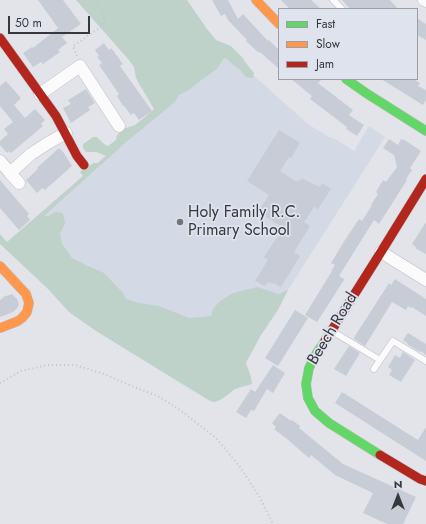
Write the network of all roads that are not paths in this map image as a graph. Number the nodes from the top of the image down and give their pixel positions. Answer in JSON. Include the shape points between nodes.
{"nodes":[{"id":1,"x":256,"y":0,"type":"edge"},
{"id":2,"x":333,"y":0,"type":"edge"},
{"id":3,"x":341,"y":8,"type":"edge"},
{"id":4,"x":278,"y":23,"type":"edge"},
{"id":5,"x":0,"y":38,"type":"edge"},
{"id":6,"x":347,"y":80,"type":"edge"},
{"id":7,"x":40,"y":94,"type":"junction"},
{"id":8,"x":119,"y":126,"type":"dead end"},
{"id":9,"x":426,"y":131,"type":"edge"},
{"id":10,"x":66,"y":133,"type":"junction"},
{"id":11,"x":0,"y":161,"type":"edge"},
{"id":12,"x":84,"y":165,"type":"dead end"},
{"id":13,"x":10,"y":173,"type":"junction"},
{"id":14,"x":426,"y":179,"type":"edge"},
{"id":15,"x":19,"y":183,"type":"dead end"},
{"id":16,"x":381,"y":252,"type":"junction"},
{"id":17,"x":0,"y":266,"type":"edge"},
{"id":18,"x":426,"y":280,"type":"edge"},
{"id":19,"x":0,"y":328,"type":"edge"},
{"id":20,"x":331,"y":330,"type":"junction"},
{"id":21,"x":380,"y":360,"type":"junction"},
{"id":22,"x":426,"y":361,"type":"edge"},
{"id":23,"x":374,"y":369,"type":"dead end"},
{"id":24,"x":426,"y":481,"type":"edge"}],
"edges":[{"from":1,"to":4,"type":"street"},
{"from":2,"to":3,"type":"lane"},
{"from":5,"to":7,"type":"street"},
{"from":6,"to":9,"type":"street"},
{"from":7,"to":8,"type":"street","via":[[80,66]]},
{"from":7,"to":10,"type":"street"},
{"from":10,"to":12,"type":"street"},
{"from":10,"to":13,"type":"street","via":[[31,154]]},
{"from":11,"to":13,"type":"street"},
{"from":13,"to":15,"type":"street"},
{"from":14,"to":16,"type":"street","name":"Beech Road"},
{"from":16,"to":18,"type":"street"},
{"from":16,"to":20,"type":"street","name":"Beech Road"},
{"from":17,"to":19,"type":"street","via":[[26,294],[29,303],[22,318]]},
{"from":20,"to":21,"type":"lane"},
{"from":20,"to":24,"type":"street","name":"Beech Road","via":[[309,368],[306,384],[308,398],[314,411],[329,423]]},
{"from":21,"to":22,"type":"lane","via":[[393,341]]},
{"from":21,"to":23,"type":"lane"}]}
